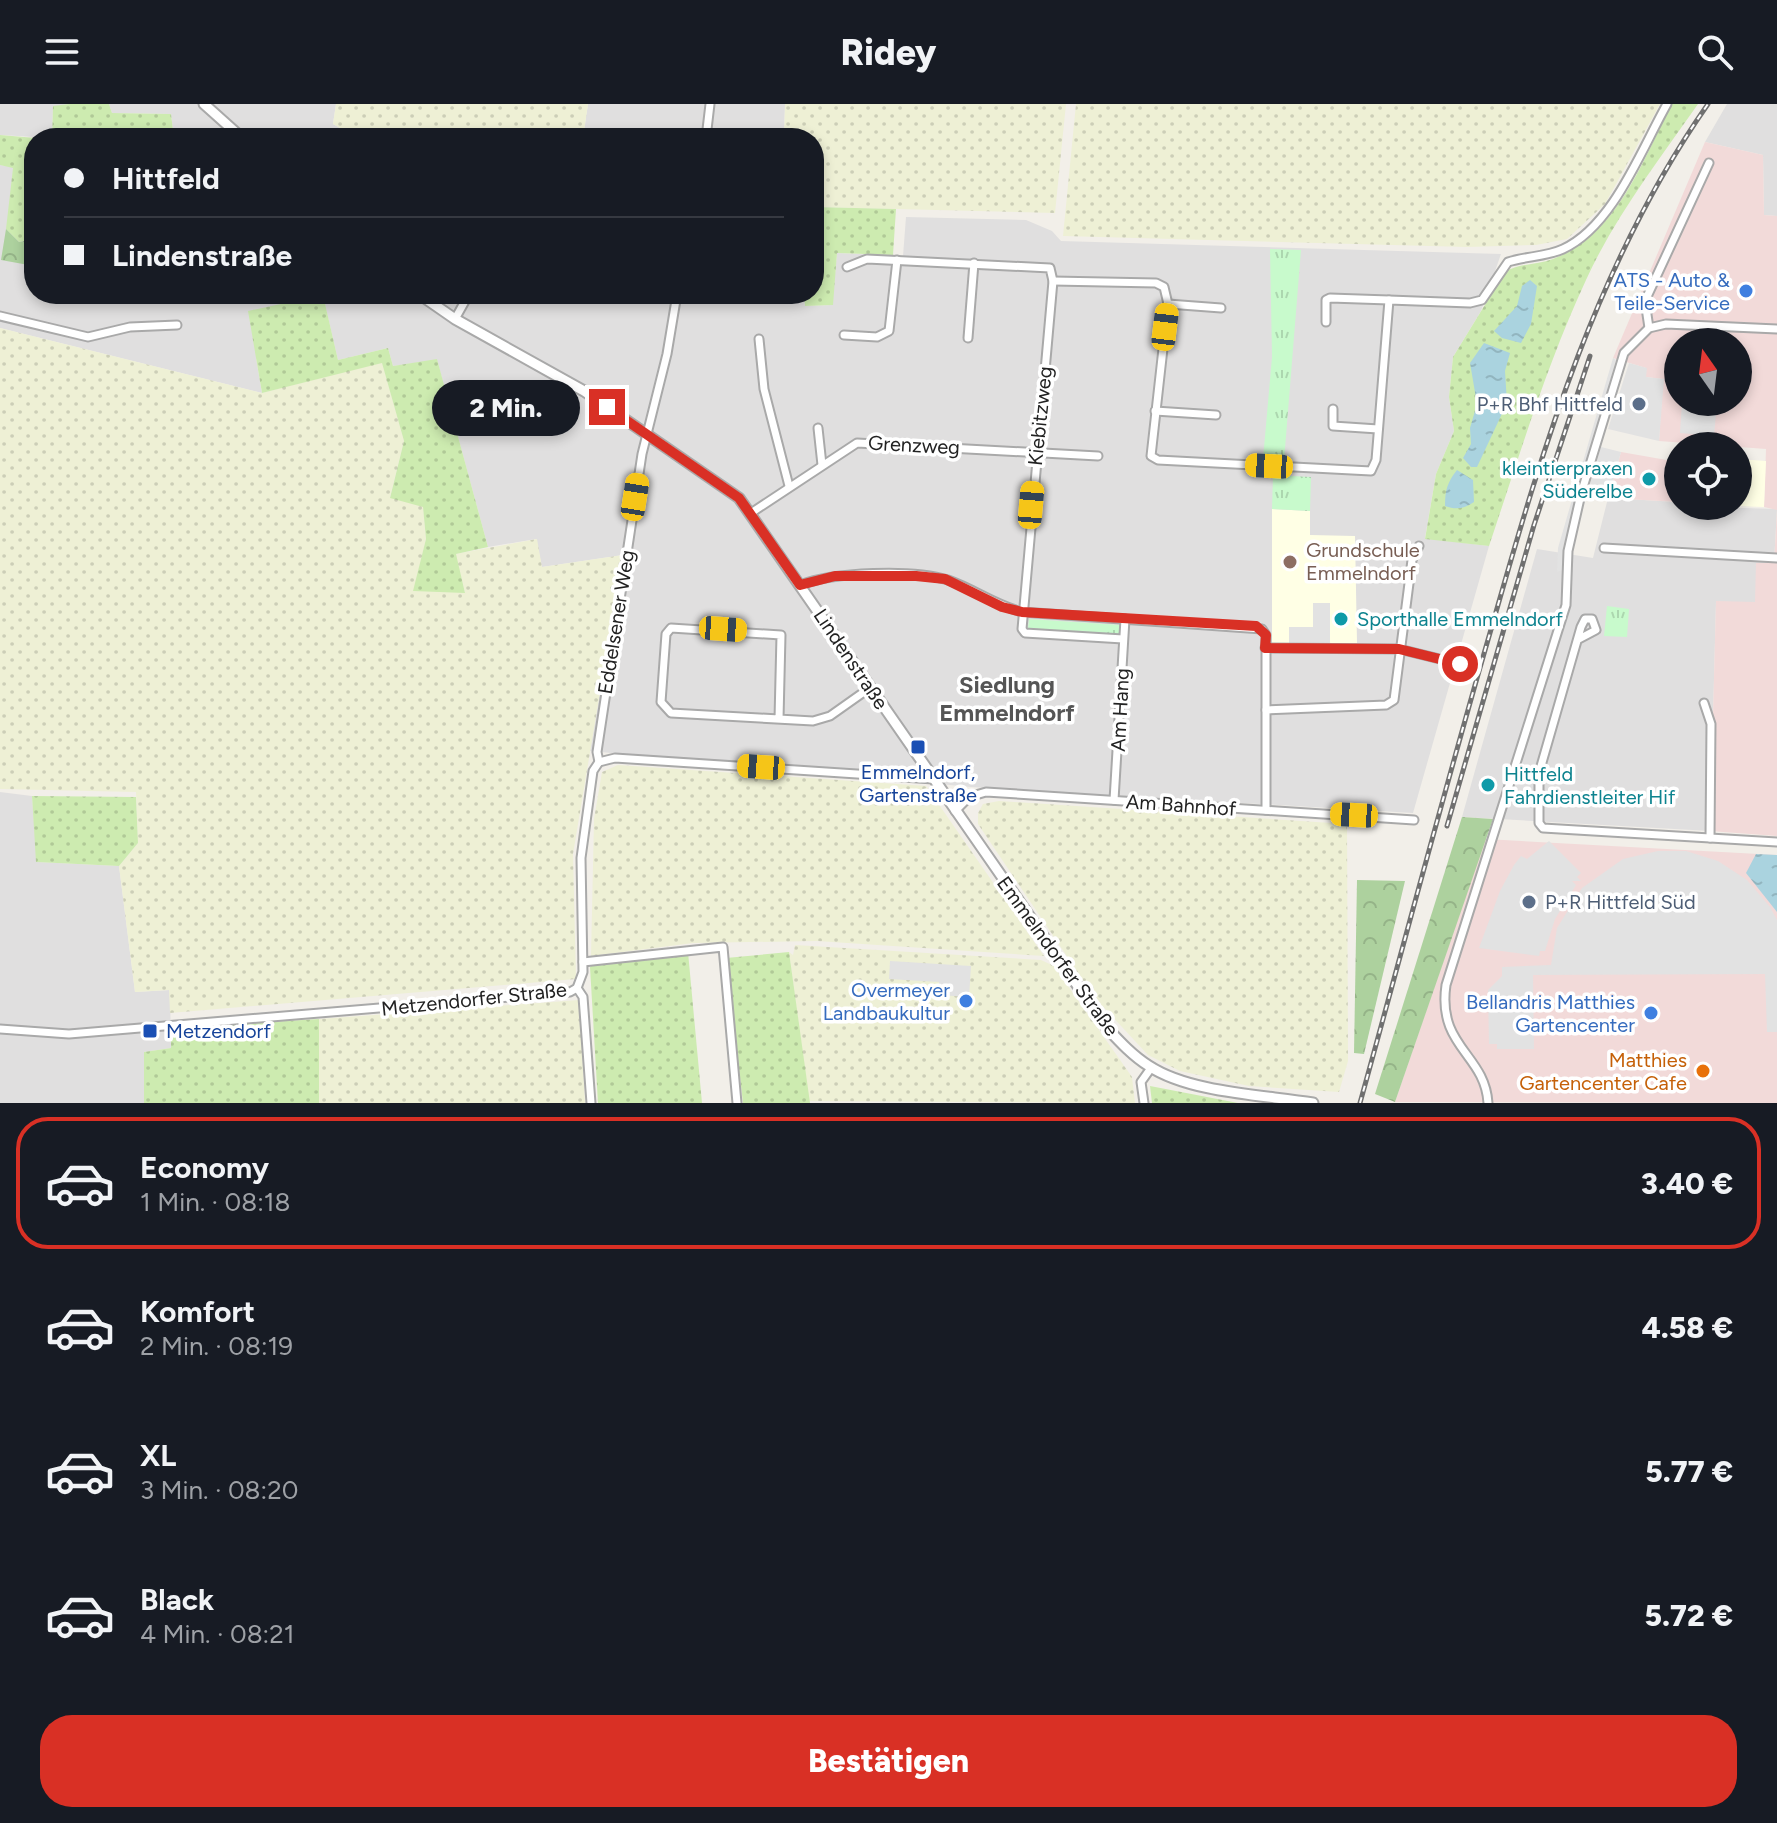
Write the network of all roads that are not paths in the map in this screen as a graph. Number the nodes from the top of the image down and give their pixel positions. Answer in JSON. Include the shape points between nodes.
{"nodes":[{"id":1,"x":204,"y":104,"type":"edge"},
{"id":2,"x":710,"y":104,"type":"edge"},
{"id":3,"x":1667,"y":104,"type":"edge"},
{"id":4,"x":231,"y":128,"type":"edge"},
{"id":5,"x":707,"y":128,"type":"edge"},
{"id":6,"x":1709,"y":163,"type":"dead end"},
{"id":7,"x":897,"y":260,"type":"junction"},
{"id":8,"x":974,"y":263,"type":"junction"},
{"id":9,"x":847,"y":267,"type":"dead end"},
{"id":10,"x":1053,"y":281,"type":"junction"},
{"id":11,"x":1389,"y":300,"type":"junction"},
{"id":12,"x":433,"y":304,"type":"edge"},
{"id":13,"x":463,"y":304,"type":"edge"},
{"id":14,"x":675,"y":304,"type":"edge"},
{"id":15,"x":1168,"y":304,"type":"junction"},
{"id":16,"x":1221,"y":308,"type":"dead end"},
{"id":17,"x":0,"y":316,"type":"edge"},
{"id":18,"x":455,"y":319,"type":"junction"},
{"id":19,"x":1326,"y":322,"type":"dead end"},
{"id":20,"x":177,"y":325,"type":"dead end"},
{"id":21,"x":1649,"y":328,"type":"junction"},
{"id":22,"x":1777,"y":329,"type":"edge"},
{"id":23,"x":844,"y":335,"type":"dead end"},
{"id":24,"x":968,"y":338,"type":"dead end"},
{"id":25,"x":759,"y":339,"type":"dead end"},
{"id":26,"x":1333,"y":409,"type":"dead end"},
{"id":27,"x":1155,"y":411,"type":"junction"},
{"id":28,"x":1216,"y":415,"type":"dead end"},
{"id":29,"x":818,"y":428,"type":"dead end"},
{"id":30,"x":1378,"y":429,"type":"junction"},
{"id":31,"x":646,"y":433,"type":"junction"},
{"id":32,"x":1036,"y":451,"type":"junction"},
{"id":33,"x":1098,"y":456,"type":"dead end"},
{"id":34,"x":822,"y":465,"type":"junction"},
{"id":35,"x":789,"y":486,"type":"junction"},
{"id":36,"x":751,"y":513,"type":"junction"},
{"id":37,"x":1419,"y":546,"type":"dead end"},
{"id":38,"x":1604,"y":548,"type":"dead end"},
{"id":39,"x":1777,"y":558,"type":"edge"},
{"id":40,"x":800,"y":585,"type":"junction"},
{"id":41,"x":1022,"y":612,"type":"junction"},
{"id":42,"x":1125,"y":619,"type":"junction"},
{"id":43,"x":1123,"y":639,"type":"junction"},
{"id":44,"x":1579,"y":639,"type":"dead end"},
{"id":45,"x":1265,"y":648,"type":"junction"},
{"id":46,"x":1399,"y":649,"type":"junction"},
{"id":47,"x":1460,"y":664,"type":"dead end"},
{"id":48,"x":871,"y":687,"type":"junction"},
{"id":49,"x":1704,"y":703,"type":"dead end"},
{"id":50,"x":1266,"y":710,"type":"junction"},
{"id":51,"x":779,"y":719,"type":"junction"},
{"id":52,"x":599,"y":762,"type":"junction"},
{"id":53,"x":933,"y":779,"type":"junction"},
{"id":54,"x":1114,"y":800,"type":"junction"},
{"id":55,"x":1266,"y":810,"type":"junction"},
{"id":56,"x":955,"y":811,"type":"junction"},
{"id":57,"x":1414,"y":820,"type":"dead end"},
{"id":58,"x":1710,"y":838,"type":"junction"},
{"id":59,"x":1777,"y":842,"type":"edge"},
{"id":60,"x":583,"y":962,"type":"junction"},
{"id":61,"x":577,"y":988,"type":"junction"},
{"id":62,"x":0,"y":1029,"type":"edge"},
{"id":63,"x":1151,"y":1068,"type":"junction"},
{"id":64,"x":591,"y":1103,"type":"edge"},
{"id":65,"x":737,"y":1103,"type":"edge"},
{"id":66,"x":1144,"y":1103,"type":"edge"},
{"id":67,"x":1313,"y":1103,"type":"edge"},
{"id":68,"x":1488,"y":1103,"type":"edge"}],
"edges":[{"from":1,"to":4,"type":"street"},
{"from":2,"to":5,"type":"street"},
{"from":3,"to":11,"type":"street","via":[[1602,218],[1565,248],[1508,262],[1482,300]]},
{"from":6,"to":21,"type":"street","via":[[1645,301]]},
{"from":7,"to":8,"type":"street"},
{"from":7,"to":9,"type":"street","via":[[867,259]]},
{"from":7,"to":23,"type":"street","via":[[889,331],[877,337]]},
{"from":8,"to":10,"type":"street","name":"Kiebitzweg","via":[[1050,268]]},
{"from":8,"to":24,"type":"street"},
{"from":10,"to":15,"type":"street","via":[[1156,283],[1164,287]]},
{"from":10,"to":32,"type":"street","name":"Kiebitzweg"},
{"from":11,"to":19,"type":"street","via":[[1330,298]]},
{"from":11,"to":30,"type":"street"},
{"from":12,"to":18,"type":"street","name":"Lindenstraße"},
{"from":13,"to":18,"type":"street"},
{"from":14,"to":31,"type":"street","name":"Eddelsener Weg"},
{"from":15,"to":16,"type":"street"},
{"from":15,"to":27,"type":"street"},
{"from":17,"to":20,"type":"street","via":[[88,337],[130,327]]},
{"from":18,"to":31,"type":"street","name":"Lindenstraße","via":[[584,391]]},
{"from":21,"to":22,"type":"street","via":[[1666,324]]},
{"from":21,"to":68,"type":"street","via":[[1624,353],[1617,374],[1568,551],[1568,590],[1446,985],[1443,1006],[1458,1048],[1483,1080]]},
{"from":25,"to":35,"type":"street","via":[[764,389]]},
{"from":26,"to":30,"type":"street","via":[[1333,426]]},
{"from":27,"to":28,"type":"street"},
{"from":27,"to":30,"type":"street","via":[[1150,449],[1158,460],[1371,471]]},
{"from":29,"to":34,"type":"street"},
{"from":31,"to":36,"type":"street","name":"Lindenstraße","via":[[725,486]]},
{"from":31,"to":52,"type":"street","name":"Eddelsener Weg"},
{"from":32,"to":33,"type":"street","name":"Grenzweg"},
{"from":32,"to":34,"type":"street","name":"Grenzweg","via":[[869,442],[857,443]]},
{"from":32,"to":41,"type":"street","name":"Kiebitzweg"},
{"from":34,"to":35,"type":"street","name":"Grenzweg"},
{"from":35,"to":36,"type":"street","name":"Grenzweg"},
{"from":36,"to":40,"type":"street","name":"Lindenstraße"},
{"from":37,"to":46,"type":"street","via":[[1412,560]]},
{"from":38,"to":39,"type":"street"},
{"from":40,"to":41,"type":"street","via":[[835,576],[938,578]]},
{"from":40,"to":48,"type":"street","name":"Lindenstraße"},
{"from":41,"to":42,"type":"street"},
{"from":41,"to":43,"type":"street","via":[[1025,633]]},
{"from":42,"to":43,"type":"street","name":"Am Hang"},
{"from":42,"to":45,"type":"street","via":[[1256,626],[1266,635]]},
{"from":43,"to":54,"type":"street","name":"Am Hang"},
{"from":44,"to":58,"type":"street","via":[[1539,773],[1539,823],[1543,828]]},
{"from":45,"to":46,"type":"street"},
{"from":45,"to":50,"type":"street"},
{"from":46,"to":47,"type":"street"},
{"from":46,"to":50,"type":"street","via":[[1397,694],[1386,705]]},
{"from":48,"to":51,"type":"street","via":[[821,720]]},
{"from":48,"to":53,"type":"street","name":"Lindenstraße"},
{"from":49,"to":58,"type":"street","via":[[1711,724]]},
{"from":50,"to":55,"type":"street"},
{"from":51,"to":51,"type":"street","via":[[665,709],[661,702],[666,634],[671,628],[781,635]]},
{"from":52,"to":53,"type":"street","via":[[615,758]]},
{"from":52,"to":60,"type":"street","name":"Metzendorfer Straße","via":[[582,841]]},
{"from":53,"to":56,"type":"street","name":"Emmelndorfer Straße"},
{"from":54,"to":55,"type":"street","name":"Am Bahnhof"},
{"from":54,"to":56,"type":"street","name":"Am Bahnhof","via":[[979,792]]},
{"from":55,"to":57,"type":"street","name":"Am Bahnhof"},
{"from":56,"to":63,"type":"street","name":"Emmelndorfer Straße","via":[[1107,1028]]},
{"from":58,"to":59,"type":"street"},
{"from":60,"to":61,"type":"street","name":"Metzendorfer Straße"},
{"from":60,"to":65,"type":"street","via":[[723,947]]},
{"from":61,"to":62,"type":"street","name":"Metzendorfer Straße","via":[[558,994],[69,1034]]},
{"from":61,"to":64,"type":"street","via":[[583,997]]},
{"from":63,"to":66,"type":"street","via":[[1141,1082]]},
{"from":63,"to":67,"type":"street","name":"Emmelndorfer Straße","via":[[1203,1085]]}]}
